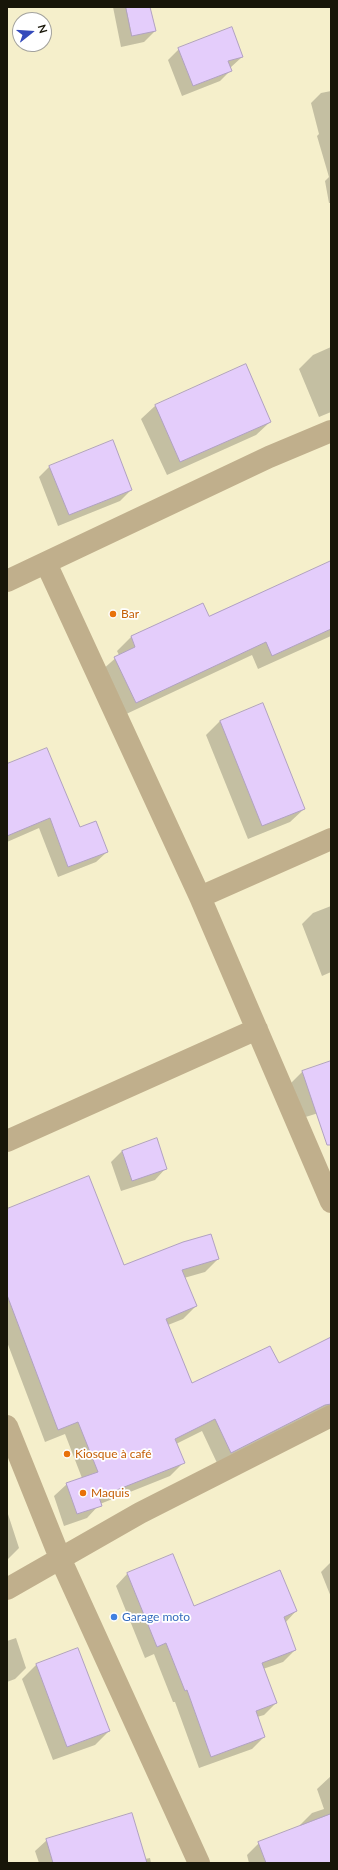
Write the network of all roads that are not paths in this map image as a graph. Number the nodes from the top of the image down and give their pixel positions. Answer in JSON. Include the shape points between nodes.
{"nodes":[{"id":1,"x":331,"y":431,"type":"edge"},
{"id":2,"x":46,"y":563,"type":"junction"},
{"id":3,"x":7,"y":582,"type":"edge"},
{"id":4,"x":331,"y":840,"type":"edge"},
{"id":5,"x":200,"y":897,"type":"junction"},
{"id":6,"x":257,"y":1029,"type":"junction"},
{"id":7,"x":7,"y":1141,"type":"edge"},
{"id":8,"x":331,"y":1202,"type":"edge"},
{"id":9,"x":331,"y":1416,"type":"edge"},
{"id":10,"x":7,"y":1426,"type":"edge"},
{"id":11,"x":60,"y":1558,"type":"junction"},
{"id":12,"x":7,"y":1589,"type":"edge"},
{"id":13,"x":199,"y":1863,"type":"edge"}],
"edges":[{"from":1,"to":2,"type":"street","via":[[269,457]]},
{"from":2,"to":3,"type":"street"},
{"from":2,"to":5,"type":"street"},
{"from":4,"to":5,"type":"street"},
{"from":5,"to":6,"type":"street"},
{"from":6,"to":7,"type":"street"},
{"from":6,"to":8,"type":"street"},
{"from":9,"to":11,"type":"street","via":[[140,1513]]},
{"from":10,"to":11,"type":"street"},
{"from":11,"to":12,"type":"street"},
{"from":11,"to":13,"type":"street"}]}
